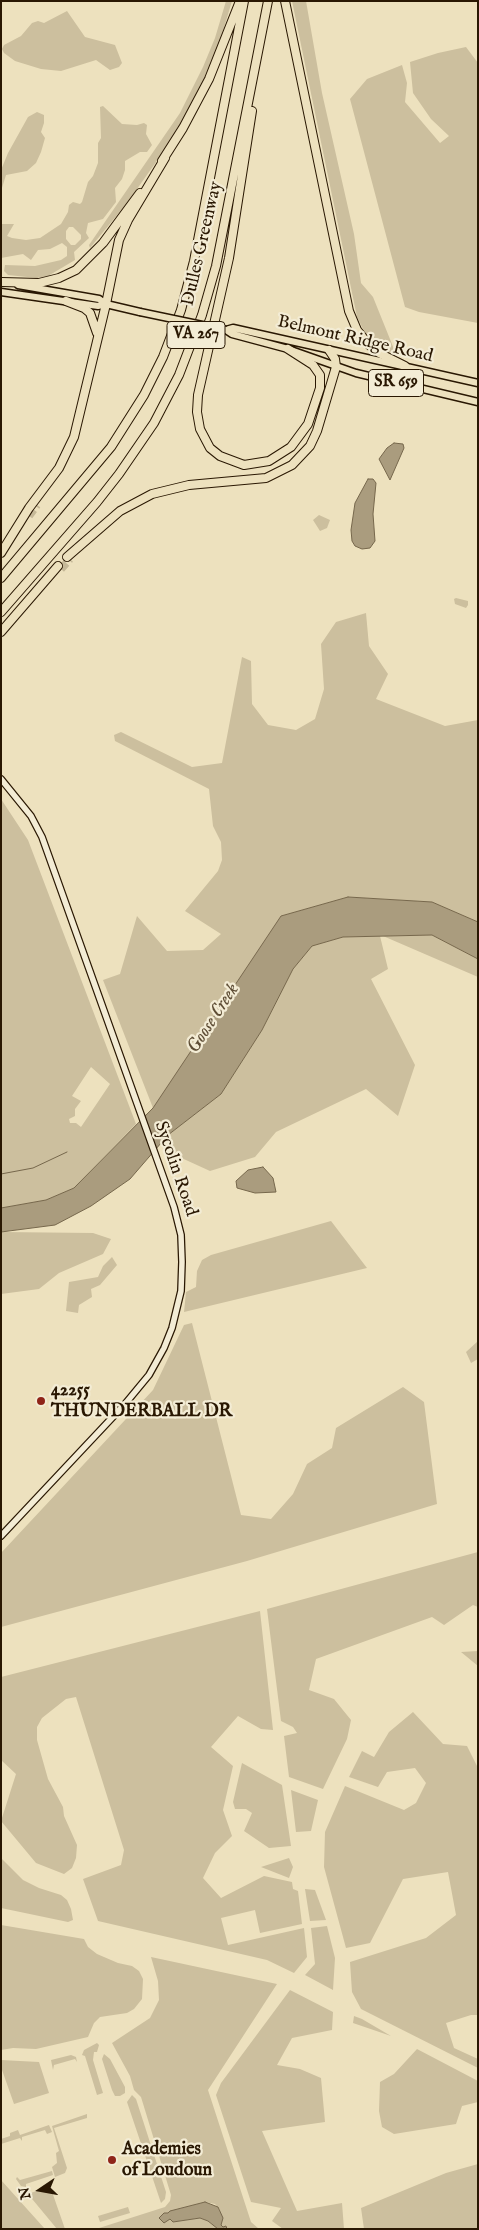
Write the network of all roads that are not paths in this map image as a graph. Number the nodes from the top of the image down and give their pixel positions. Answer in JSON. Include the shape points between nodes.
{"nodes":[{"id":1,"x":240,"y":1,"type":"edge"},
{"id":2,"x":244,"y":1,"type":"edge"},
{"id":3,"x":268,"y":1,"type":"edge"},
{"id":4,"x":285,"y":1,"type":"edge"},
{"id":5,"x":253,"y":83,"type":"junction"},
{"id":6,"x":165,"y":158,"type":"junction"},
{"id":7,"x":2,"y":282,"type":"edge"},
{"id":8,"x":1,"y":292,"type":"edge"},
{"id":9,"x":66,"y":301,"type":"junction"},
{"id":10,"x":106,"y":304,"type":"junction"},
{"id":11,"x":226,"y":330,"type":"junction"},
{"id":12,"x":97,"y":337,"type":"junction"},
{"id":13,"x":288,"y":349,"type":"junction"},
{"id":14,"x":329,"y":350,"type":"junction"},
{"id":15,"x":405,"y":366,"type":"junction"},
{"id":16,"x":336,"y":367,"type":"junction"},
{"id":17,"x":478,"y":383,"type":"edge"},
{"id":18,"x":478,"y":402,"type":"edge"},
{"id":19,"x":45,"y":486,"type":"junction"},
{"id":20,"x":37,"y":505,"type":"tunnel mouth"},
{"id":21,"x":30,"y":516,"type":"tunnel mouth"},
{"id":22,"x":21,"y":521,"type":"junction"},
{"id":23,"x":1,"y":553,"type":"edge"},
{"id":24,"x":68,"y":558,"type":"tunnel mouth"},
{"id":25,"x":60,"y":567,"type":"tunnel mouth"},
{"id":26,"x":1,"y":578,"type":"edge"},
{"id":27,"x":1,"y":612,"type":"edge"},
{"id":28,"x":1,"y":632,"type":"edge"},
{"id":29,"x":1,"y":779,"type":"edge"},
{"id":30,"x":1,"y":1536,"type":"edge"}],
"edges":[{"from":1,"to":6,"type":"highway","via":[[209,79]]},
{"from":2,"to":26,"type":"highway","name":"Dulles Greenway","number":"VA 267","via":[[194,261],[181,310],[163,357],[144,395],[111,447]]},
{"from":3,"to":5,"type":"highway","name":"Dulles Greenway","number":"VA 267"},
{"from":4,"to":15,"type":"highway","via":[[349,311],[357,330],[368,344]]},
{"from":5,"to":13,"type":"highway","via":[[253,104],[229,258],[197,403],[201,433],[210,448],[220,456],[244,464],[268,461],[291,447],[308,424],[320,388],[320,374],[314,365]]},
{"from":5,"to":27,"type":"highway","name":"Dulles Greenway","number":"VA 267","via":[[210,290],[193,344],[179,375],[154,423],[98,502]]},
{"from":6,"to":7,"type":"highway","via":[[103,243],[80,267],[49,281],[30,284]]},
{"from":6,"to":10,"type":"highway","via":[[119,240]]},
{"from":7,"to":10,"type":"main road","name":"Belmont Ridge Road","number":"SR 659","via":[[99,299]]},
{"from":8,"to":9,"type":"main road","name":"Belmont Ridge Road","number":"SR 659"},
{"from":9,"to":10,"type":"main road","name":"Belmont Ridge Road","number":"SR 659","via":[[98,306]]},
{"from":9,"to":12,"type":"highway","via":[[90,313]]},
{"from":10,"to":11,"type":"main road","name":"Belmont Ridge Road","number":"SR 659","bridge":true},
{"from":10,"to":12,"type":"highway"},
{"from":11,"to":13,"type":"main road","name":"Belmont Ridge Road","number":"SR 659"},
{"from":11,"to":14,"type":"main road","name":"Belmont Ridge Road","number":"SR 659","via":[[233,328]]},
{"from":12,"to":19,"type":"highway","via":[[74,437],[59,468]]},
{"from":13,"to":16,"type":"main road","name":"Belmont Ridge Road","number":"SR 659"},
{"from":14,"to":15,"type":"main road","name":"Belmont Ridge Road","number":"SR 659"},
{"from":14,"to":16,"type":"highway"},
{"from":15,"to":17,"type":"main road","name":"Belmont Ridge Road","number":"SR 659"},
{"from":16,"to":18,"type":"main road","name":"Belmont Ridge Road","number":"SR 659"},
{"from":16,"to":24,"type":"highway","via":[[317,431],[310,446],[292,466],[266,478],[189,485],[152,494],[120,511]]},
{"from":19,"to":20,"type":"highway"},
{"from":19,"to":22,"type":"highway"},
{"from":21,"to":22,"type":"highway"},
{"from":22,"to":23,"type":"highway"},
{"from":25,"to":28,"type":"highway"},
{"from":29,"to":30,"type":"main road","name":"Sycolin Road","via":[[31,816],[42,837],[178,1219],[182,1262],[178,1304],[164,1348],[140,1387]]}]}
